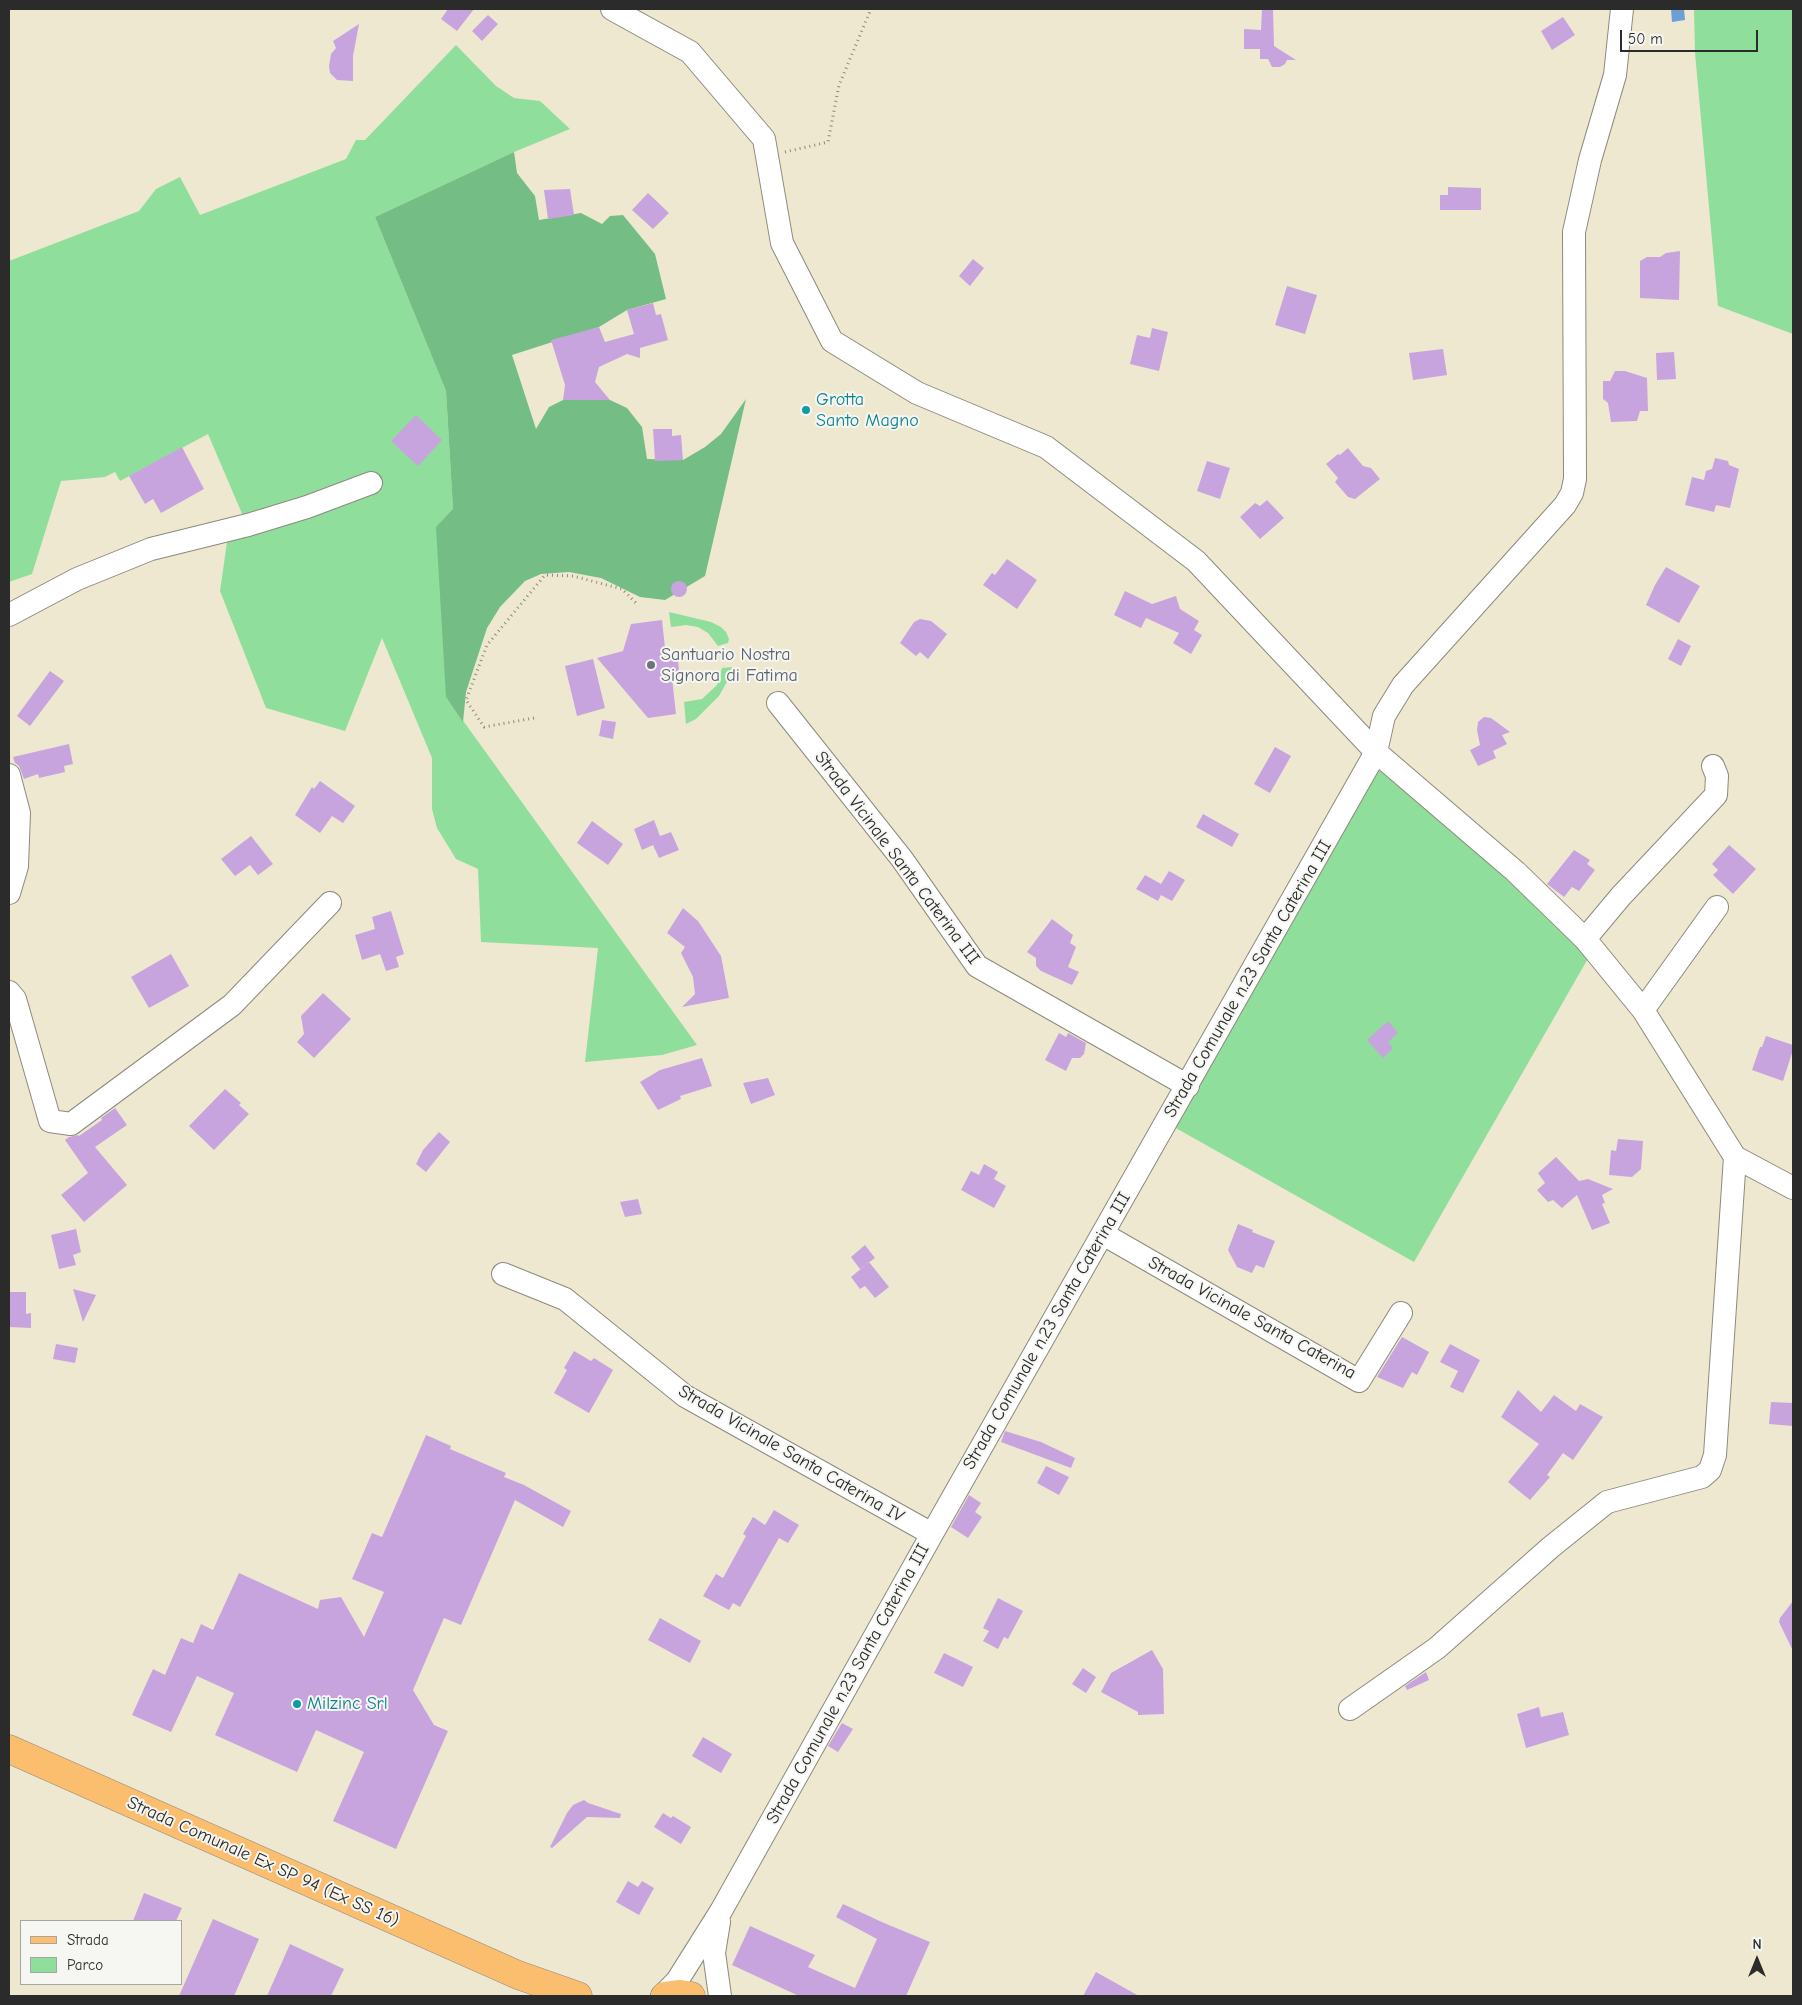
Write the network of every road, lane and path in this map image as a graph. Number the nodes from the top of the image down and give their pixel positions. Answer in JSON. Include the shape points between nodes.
{"nodes":[{"id":1,"x":612,"y":9,"type":"edge"},
{"id":2,"x":871,"y":9,"type":"edge"},
{"id":3,"x":1622,"y":9,"type":"edge"},
{"id":4,"x":767,"y":156,"type":"junction"},
{"id":5,"x":371,"y":483,"type":"dead end"},
{"id":6,"x":638,"y":605,"type":"dead end"},
{"id":7,"x":9,"y":615,"type":"edge"},
{"id":8,"x":778,"y":703,"type":"dead end"},
{"id":9,"x":534,"y":718,"type":"dead end"},
{"id":10,"x":1376,"y":752,"type":"junction"},
{"id":11,"x":1713,"y":766,"type":"dead end"},
{"id":12,"x":9,"y":774,"type":"edge"},
{"id":13,"x":9,"y":893,"type":"edge"},
{"id":14,"x":330,"y":903,"type":"dead end"},
{"id":15,"x":1717,"y":907,"type":"dead end"},
{"id":16,"x":1585,"y":939,"type":"junction"},
{"id":17,"x":9,"y":992,"type":"edge"},
{"id":18,"x":1642,"y":1010,"type":"junction"},
{"id":19,"x":1188,"y":1086,"type":"junction"},
{"id":20,"x":1735,"y":1157,"type":"junction"},
{"id":21,"x":1790,"y":1181,"type":"edge"},
{"id":22,"x":1103,"y":1234,"type":"junction"},
{"id":23,"x":503,"y":1274,"type":"dead end"},
{"id":24,"x":1401,"y":1313,"type":"dead end"},
{"id":25,"x":932,"y":1534,"type":"junction"},
{"id":26,"x":1350,"y":1709,"type":"dead end"},
{"id":27,"x":9,"y":1748,"type":"edge"},
{"id":28,"x":721,"y":1911,"type":"junction"},
{"id":29,"x":518,"y":1976,"type":"junction"},
{"id":30,"x":548,"y":1996,"type":"edge"},
{"id":31,"x":578,"y":1996,"type":"edge"},
{"id":32,"x":664,"y":1996,"type":"edge"},
{"id":33,"x":690,"y":1996,"type":"edge"},
{"id":34,"x":720,"y":1996,"type":"edge"}],
"edges":[{"from":1,"to":4,"type":"street","via":[[690,52],[764,139]]},
{"from":2,"to":4,"type":"path","via":[[839,85],[828,142]]},
{"from":3,"to":10,"type":"street","name":"Strada Comunale n.23 Santa Caterina III","via":[[1615,75],[1590,160],[1574,232],[1575,479],[1572,493],[1565,505],[1403,686],[1384,716]]},
{"from":4,"to":10,"type":"street","via":[[782,244],[832,341],[916,392],[1046,447],[1196,561]]},
{"from":5,"to":7,"type":"street","via":[[248,525],[151,549],[77,579]]},
{"from":6,"to":9,"type":"path","via":[[622,589],[573,576],[545,576],[487,646],[466,700],[484,727]]},
{"from":8,"to":19,"type":"street","name":"Strada Vicinale Santa Caterina III","via":[[902,859],[977,966]]},
{"from":10,"to":16,"type":"street","via":[[1516,872]]},
{"from":10,"to":19,"type":"street","name":"Strada Comunale n.23 Santa Caterina III"},
{"from":11,"to":16,"type":"street","via":[[1717,776],[1716,795]]},
{"from":12,"to":13,"type":"street","via":[[18,813],[17,866]]},
{"from":14,"to":17,"type":"street","via":[[232,1005],[71,1124],[50,1121],[15,1000]]},
{"from":15,"to":18,"type":"street"},
{"from":16,"to":18,"type":"street"},
{"from":18,"to":20,"type":"street"},
{"from":19,"to":22,"type":"street","name":"Strada Comunale n.23 Santa Caterina III"},
{"from":20,"to":21,"type":"street"},
{"from":20,"to":26,"type":"street","via":[[1715,1455],[1710,1470],[1702,1477],[1607,1502],[1437,1648]]},
{"from":22,"to":24,"type":"street","name":"Strada Vicinale Santa Caterina","via":[[1359,1381]]},
{"from":22,"to":25,"type":"street","name":"Strada Comunale n.23 Santa Caterina III"},
{"from":23,"to":25,"type":"street","name":"Strada Vicinale Santa Caterina IV","via":[[565,1300],[685,1396]]},
{"from":25,"to":28,"type":"street","name":"Strada Comunale n.23 Santa Caterina III"},
{"from":27,"to":29,"type":"main road","name":"Strada Comunale Ex SP 94 (Ex SS 16)"},
{"from":28,"to":32,"type":"street","name":"Strada Comunale n.23 Santa Caterina III"},
{"from":28,"to":34,"type":"street","via":[[714,1954]]},
{"from":29,"to":30,"type":"main road","name":"Strada Comunale Ex SP 94 (Ex SS 16)"},
{"from":29,"to":31,"type":"main road","name":"Strada Comunale Ex SP 94 (Ex SS 16)"},
{"from":32,"to":33,"type":"main road"}]}
